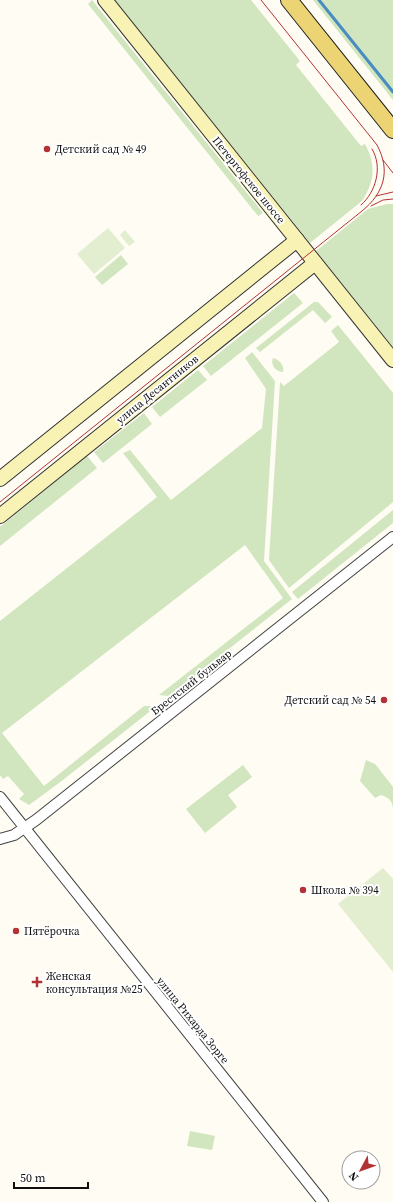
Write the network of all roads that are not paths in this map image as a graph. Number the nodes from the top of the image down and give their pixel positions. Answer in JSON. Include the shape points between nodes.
{"nodes":[{"id":1,"x":105,"y":0,"type":"edge"},
{"id":2,"x":289,"y":0,"type":"edge"},
{"id":3,"x":301,"y":0,"type":"edge"},
{"id":4,"x":393,"y":115,"type":"edge"},
{"id":5,"x":393,"y":130,"type":"edge"},
{"id":6,"x":297,"y":240,"type":"junction"},
{"id":7,"x":315,"y":263,"type":"junction"},
{"id":8,"x":393,"y":360,"type":"edge"},
{"id":9,"x":0,"y":479,"type":"edge"},
{"id":10,"x":0,"y":516,"type":"edge"},
{"id":11,"x":393,"y":537,"type":"edge"},
{"id":12,"x":0,"y":797,"type":"edge"},
{"id":13,"x":24,"y":828,"type":"junction"},
{"id":14,"x":0,"y":839,"type":"edge"},
{"id":15,"x":323,"y":1202,"type":"edge"}],
"edges":[{"from":1,"to":6,"type":"street","name":"Петергофское шоссе"},
{"from":2,"to":5,"type":"main road"},
{"from":3,"to":4,"type":"main road"},
{"from":6,"to":7,"type":"street","name":"Петергофское шоссе"},
{"from":6,"to":9,"type":"street"},
{"from":7,"to":8,"type":"street","name":"Петергофское шоссе"},
{"from":7,"to":10,"type":"street","name":"улица Десантников"},
{"from":11,"to":13,"type":"street","name":"Брестский бульвар"},
{"from":12,"to":13,"type":"street","name":"улица Рихарда Зорге"},
{"from":13,"to":14,"type":"street","name":"Брестский бульвар","via":[[14,835]]},
{"from":13,"to":15,"type":"street","name":"улица Рихарда Зорге"}]}
